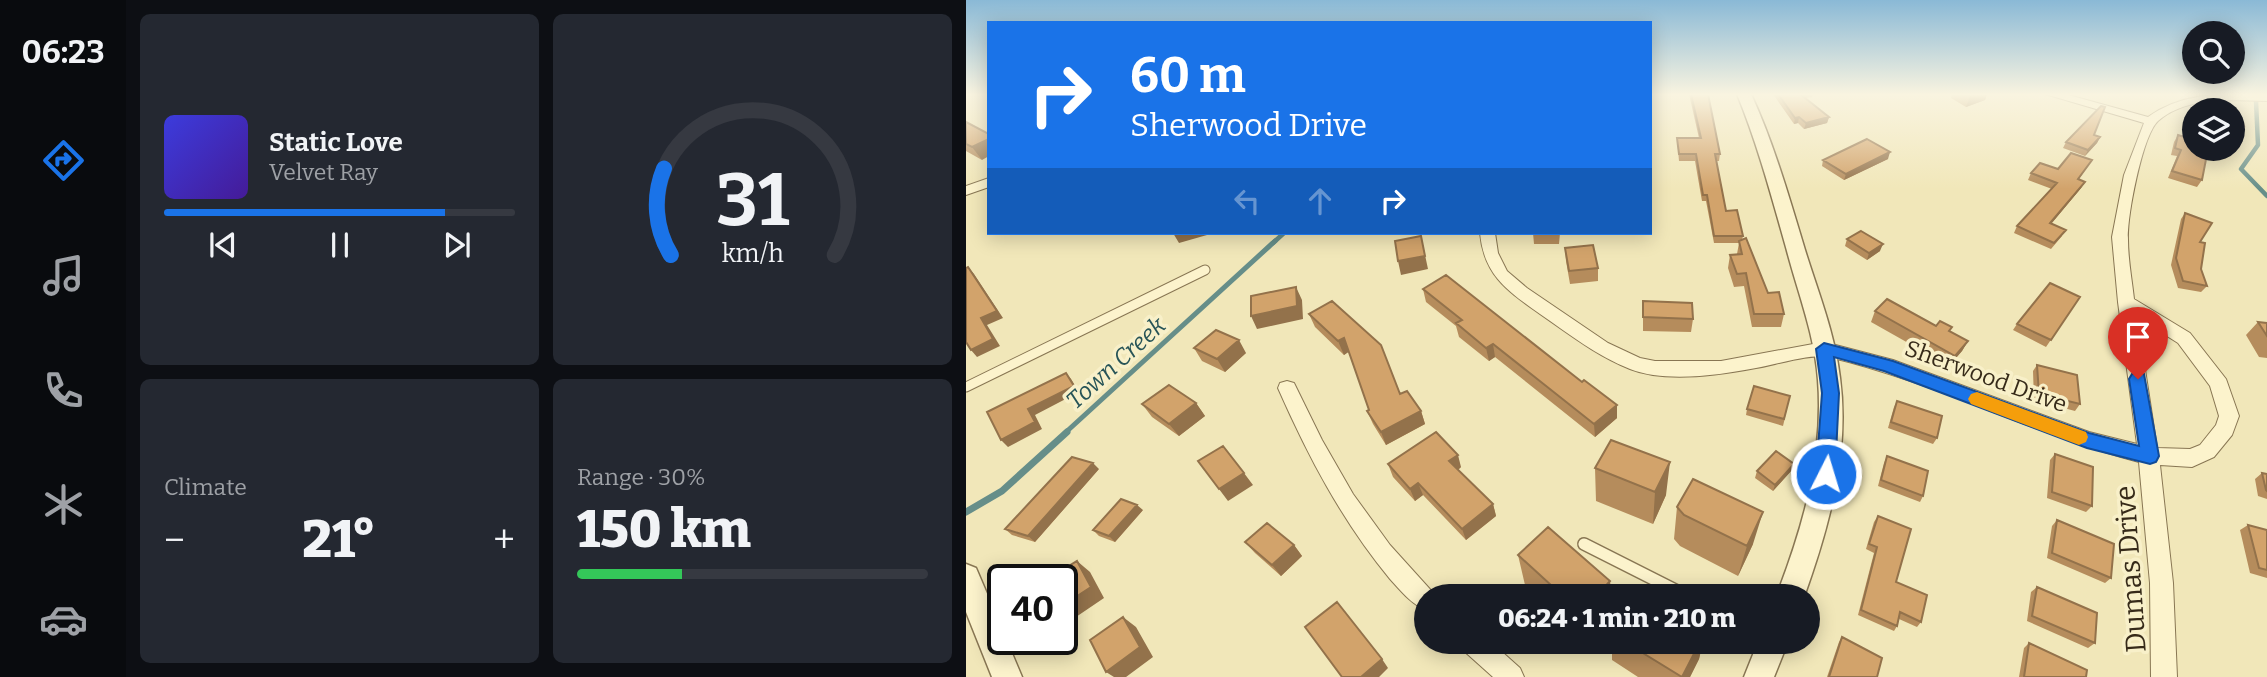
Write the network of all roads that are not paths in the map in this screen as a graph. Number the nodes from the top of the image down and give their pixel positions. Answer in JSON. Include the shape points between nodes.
{"nodes":[{"id":1,"x":1757,"y":126,"type":"edge"},
{"id":2,"x":2148,"y":126,"type":"edge"},
{"id":3,"x":987,"y":183,"type":"edge"},
{"id":4,"x":966,"y":191,"type":"edge"},
{"id":5,"x":1488,"y":235,"type":"edge"},
{"id":6,"x":1205,"y":270,"type":"dead end"},
{"id":7,"x":2126,"y":302,"type":"junction"},
{"id":8,"x":1824,"y":349,"type":"junction"},
{"id":9,"x":966,"y":387,"type":"edge"},
{"id":10,"x":1287,"y":388,"type":"dead end"},
{"id":11,"x":2150,"y":456,"type":"junction"},
{"id":12,"x":1584,"y":544,"type":"dead end"},
{"id":13,"x":966,"y":577,"type":"edge"},
{"id":14,"x":1663,"y":584,"type":"edge"},
{"id":15,"x":1795,"y":584,"type":"edge"},
{"id":16,"x":1414,"y":587,"type":"edge"},
{"id":17,"x":1487,"y":654,"type":"edge"},
{"id":18,"x":1768,"y":654,"type":"edge"},
{"id":19,"x":1007,"y":677,"type":"edge"},
{"id":20,"x":1511,"y":677,"type":"edge"},
{"id":21,"x":1759,"y":677,"type":"edge"},
{"id":22,"x":2164,"y":677,"type":"edge"}],
"edges":[{"from":1,"to":8,"type":"street"},
{"from":2,"to":7,"type":"street","name":"Dumas Drive","via":[[2120,238]]},
{"from":3,"to":4,"type":"street"},
{"from":5,"to":8,"type":"street","name":"Sherwood Drive","via":[[1490,253],[1501,274],[1521,292],[1602,348],[1636,364],[1721,368]]},
{"from":6,"to":9,"type":"lane"},
{"from":7,"to":11,"type":"street","name":"Dumas Drive"},
{"from":7,"to":11,"type":"street","name":"Dumas Drive","via":[[2185,338],[2219,384],[2229,416],[2225,429],[2207,451],[2192,458]]},
{"from":8,"to":11,"type":"street","name":"Sherwood Drive","via":[[1887,365],[2087,440]]},
{"from":8,"to":15,"type":"street","via":[[1830,393],[1826,474]]},
{"from":10,"to":16,"type":"street","via":[[1348,508]]},
{"from":11,"to":22,"type":"street","name":"Dumas Drive"},
{"from":12,"to":14,"type":"lane"},
{"from":13,"to":19,"type":"street"},
{"from":17,"to":20,"type":"street"},
{"from":18,"to":21,"type":"street"}]}
